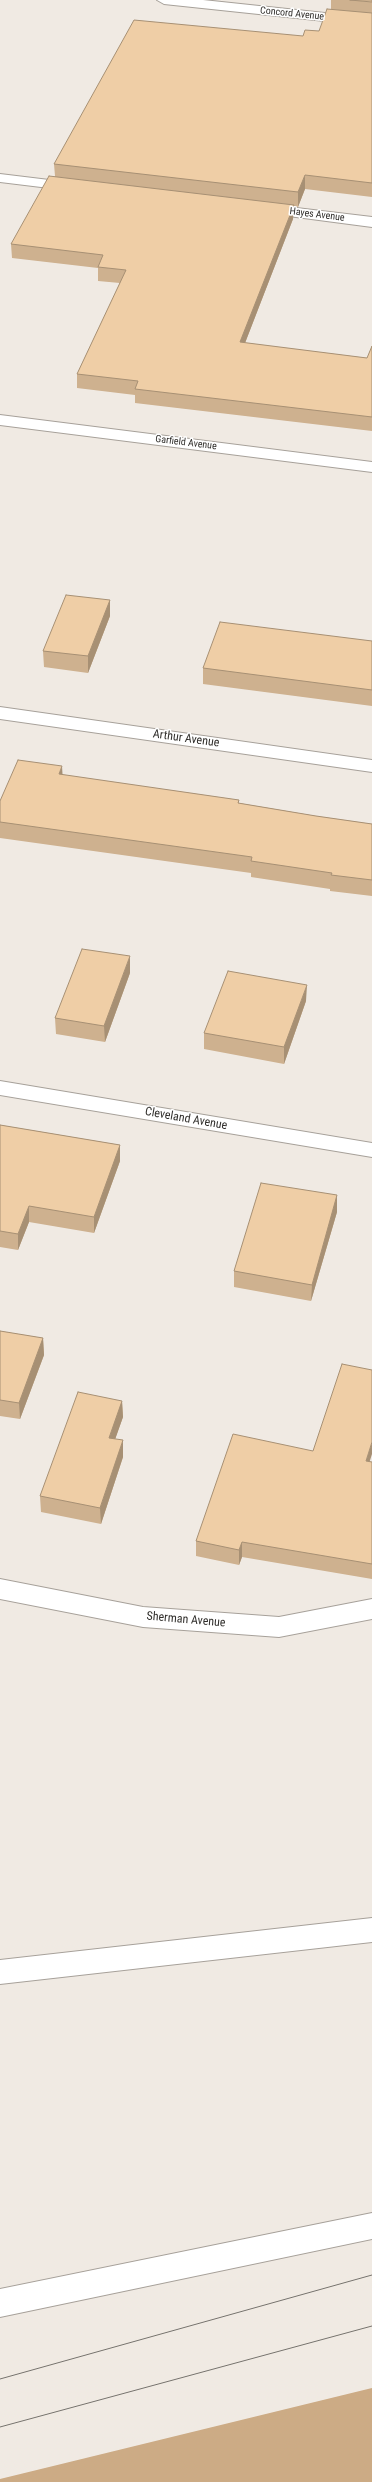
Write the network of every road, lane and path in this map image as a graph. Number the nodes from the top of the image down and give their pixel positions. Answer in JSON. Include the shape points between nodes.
{"nodes":[{"id":1,"x":164,"y":0,"type":"edge"},
{"id":2,"x":372,"y":22,"type":"edge"},
{"id":3,"x":0,"y":178,"type":"edge"},
{"id":4,"x":87,"y":188,"type":"edge"},
{"id":5,"x":245,"y":207,"type":"edge"},
{"id":6,"x":372,"y":222,"type":"edge"},
{"id":7,"x":0,"y":420,"type":"edge"},
{"id":8,"x":372,"y":467,"type":"edge"},
{"id":9,"x":0,"y":713,"type":"edge"},
{"id":10,"x":372,"y":766,"type":"edge"},
{"id":11,"x":0,"y":1088,"type":"edge"},
{"id":12,"x":372,"y":1150,"type":"edge"},
{"id":13,"x":0,"y":1590,"type":"edge"},
{"id":14,"x":372,"y":1609,"type":"edge"},
{"id":15,"x":372,"y":1930,"type":"edge"},
{"id":16,"x":0,"y":1972,"type":"edge"},
{"id":17,"x":372,"y":2226,"type":"edge"},
{"id":18,"x":0,"y":2303,"type":"edge"}],
"edges":[{"from":1,"to":2,"type":"street","name":"Concord Avenue"},
{"from":3,"to":4,"type":"street"},
{"from":5,"to":6,"type":"street","name":"Hayes Avenue"},
{"from":7,"to":8,"type":"street","name":"Garfield Avenue"},
{"from":9,"to":10,"type":"street","name":"Arthur Avenue"},
{"from":11,"to":12,"type":"street","name":"Cleveland Avenue"},
{"from":13,"to":14,"type":"street","name":"Sherman Avenue","via":[[143,1617],[279,1627]]},
{"from":15,"to":16,"type":"street"},
{"from":17,"to":18,"type":"street"}]}
